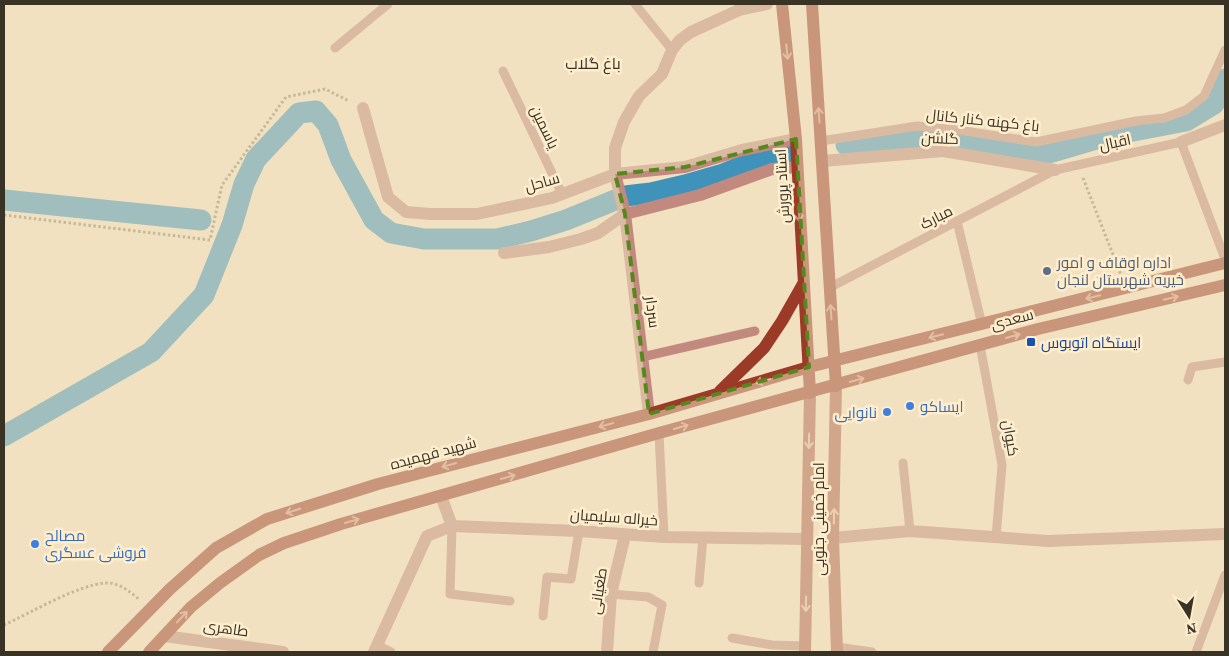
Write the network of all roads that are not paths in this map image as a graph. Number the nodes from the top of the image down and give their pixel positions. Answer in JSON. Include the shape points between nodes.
{"nodes":[{"id":1,"x":388,"y":4,"type":"edge"},
{"id":2,"x":635,"y":4,"type":"edge"},
{"id":3,"x":767,"y":4,"type":"edge"},
{"id":4,"x":782,"y":4,"type":"edge"},
{"id":5,"x":812,"y":4,"type":"edge"},
{"id":6,"x":335,"y":48,"type":"dead end"},
{"id":7,"x":672,"y":50,"type":"junction"},
{"id":8,"x":1225,"y":50,"type":"edge"},
{"id":9,"x":503,"y":71,"type":"dead end"},
{"id":10,"x":363,"y":108,"type":"road end"},
{"id":11,"x":1225,"y":125,"type":"edge"},
{"id":12,"x":796,"y":138,"type":"junction"},
{"id":13,"x":820,"y":140,"type":"junction"},
{"id":14,"x":1181,"y":142,"type":"junction"},
{"id":15,"x":822,"y":161,"type":"junction"},
{"id":16,"x":796,"y":167,"type":"junction"},
{"id":17,"x":1056,"y":170,"type":"junction"},
{"id":18,"x":615,"y":174,"type":"junction"},
{"id":19,"x":562,"y":194,"type":"junction"},
{"id":20,"x":625,"y":214,"type":"junction"},
{"id":21,"x":957,"y":221,"type":"junction"},
{"id":22,"x":504,"y":253,"type":"dead end"},
{"id":23,"x":1225,"y":261,"type":"edge"},
{"id":24,"x":803,"y":284,"type":"junction"},
{"id":25,"x":1225,"y":285,"type":"edge"},
{"id":26,"x":829,"y":288,"type":"junction"},
{"id":27,"x":982,"y":325,"type":"junction"},
{"id":28,"x":755,"y":331,"type":"dead end"},
{"id":29,"x":980,"y":345,"type":"junction"},
{"id":30,"x":642,"y":357,"type":"junction"},
{"id":31,"x":835,"y":361,"type":"junction"},
{"id":32,"x":1225,"y":362,"type":"edge"},
{"id":33,"x":810,"y":367,"type":"junction"},
{"id":34,"x":1188,"y":380,"type":"dead end"},
{"id":35,"x":836,"y":386,"type":"junction"},
{"id":36,"x":810,"y":393,"type":"junction"},
{"id":37,"x":718,"y":394,"type":"junction"},
{"id":38,"x":649,"y":414,"type":"junction"},
{"id":39,"x":659,"y":433,"type":"junction"},
{"id":40,"x":903,"y":464,"type":"dead end"},
{"id":41,"x":442,"y":496,"type":"junction"},
{"id":42,"x":452,"y":526,"type":"junction"},
{"id":43,"x":579,"y":531,"type":"junction"},
{"id":44,"x":910,"y":531,"type":"junction"},
{"id":45,"x":1225,"y":534,"type":"edge"},
{"id":46,"x":625,"y":535,"type":"junction"},
{"id":47,"x":664,"y":537,"type":"junction"},
{"id":48,"x":703,"y":537,"type":"junction"},
{"id":49,"x":996,"y":537,"type":"junction"},
{"id":50,"x":834,"y":538,"type":"junction"},
{"id":51,"x":807,"y":539,"type":"junction"},
{"id":52,"x":1225,"y":575,"type":"edge"},
{"id":53,"x":699,"y":583,"type":"dead end"},
{"id":54,"x":611,"y":594,"type":"junction"},
{"id":55,"x":510,"y":601,"type":"dead end"},
{"id":56,"x":543,"y":616,"type":"dead end"},
{"id":57,"x":164,"y":636,"type":"junction"},
{"id":58,"x":732,"y":638,"type":"dead end"},
{"id":59,"x":377,"y":649,"type":"edge"},
{"id":60,"x":805,"y":649,"type":"edge"},
{"id":61,"x":839,"y":650,"type":"edge"},
{"id":62,"x":260,"y":651,"type":"edge"},
{"id":63,"x":108,"y":652,"type":"edge"},
{"id":64,"x":149,"y":652,"type":"edge"},
{"id":65,"x":283,"y":652,"type":"edge"},
{"id":66,"x":390,"y":652,"type":"edge"},
{"id":67,"x":607,"y":652,"type":"edge"},
{"id":68,"x":653,"y":652,"type":"edge"},
{"id":69,"x":872,"y":652,"type":"edge"},
{"id":70,"x":1196,"y":652,"type":"edge"}],
"edges":[{"from":1,"to":6,"type":"lane"},
{"from":2,"to":7,"type":"lane"},
{"from":3,"to":7,"type":"street","via":[[739,10],[692,32]]},
{"from":4,"to":12,"type":"main road","name":"استاد پرورش","one_way":true},
{"from":13,"to":5,"type":"main road","one_way":true},
{"from":7,"to":18,"type":"street","name":"سردار","via":[[662,74],[639,96],[624,122],[615,148]]},
{"from":8,"to":13,"type":"lane","name":"باغ کهنه کنار کانال","via":[[1204,96],[1186,110],[1164,118],[1036,142],[917,126]]},
{"from":9,"to":19,"type":"lane","name":"یاسمین"},
{"from":10,"to":19,"type":"street","name":"ساحل","via":[[388,197],[406,212],[478,214]]},
{"from":11,"to":14,"type":"street"},
{"from":12,"to":16,"type":"main road","name":"استاد پرورش"},
{"from":12,"to":18,"type":"street","name":"ساحل","via":[[685,167]]},
{"from":13,"to":15,"type":"main road"},
{"from":14,"to":17,"type":"lane","name":"اقبال"},
{"from":14,"to":23,"type":"lane"},
{"from":15,"to":17,"type":"street","name":"گلشن","via":[[943,151]]},
{"from":15,"to":26,"type":"main road"},
{"from":16,"to":20,"type":"street","via":[[772,169],[700,195]]},
{"from":16,"to":24,"type":"main road","name":"استاد پرورش","one_way":true},
{"from":17,"to":21,"type":"lane","name":"مبارک"},
{"from":18,"to":19,"type":"street","name":"ساحل"},
{"from":18,"to":20,"type":"street","name":"سردار"},
{"from":20,"to":22,"type":"street","via":[[598,233],[581,239],[549,248]]},
{"from":20,"to":30,"type":"street","name":"سردار"},
{"from":21,"to":26,"type":"lane","name":"مبارک"},
{"from":21,"to":27,"type":"lane"},
{"from":23,"to":27,"type":"main road","name":"سعدی","one_way":true},
{"from":24,"to":33,"type":"main road","name":"استاد پرورش"},
{"from":24,"to":37,"type":"main road","via":[[764,348]]},
{"from":29,"to":25,"type":"main road","name":"سعدی","one_way":true},
{"from":31,"to":26,"type":"main road","one_way":true},
{"from":27,"to":31,"type":"main road","name":"سعدی","one_way":true},
{"from":28,"to":30,"type":"lane"},
{"from":35,"to":29,"type":"main road","name":"سعدی","one_way":true},
{"from":29,"to":49,"type":"lane","name":"کیوان","via":[[1002,465]]},
{"from":30,"to":38,"type":"street","name":"سردار"},
{"from":31,"to":33,"type":"main road","name":"سعدی"},
{"from":31,"to":35,"type":"main road"},
{"from":32,"to":34,"type":"lane","via":[[1192,367]]},
{"from":33,"to":36,"type":"main road","name":"استاد پرورش"},
{"from":33,"to":37,"type":"main road","name":"شهید فهمیده","one_way":true},
{"from":35,"to":36,"type":"main road","name":"سعدی"},
{"from":50,"to":35,"type":"main road","name":"امام خمینی جنوبی","one_way":true},
{"from":39,"to":36,"type":"main road","one_way":true},
{"from":36,"to":51,"type":"main road","name":"امام خمینی جنوبی","one_way":true},
{"from":37,"to":38,"type":"main road","name":"شهید فهمیده"},
{"from":38,"to":63,"type":"main road","name":"شهید فهمیده","one_way":true,"via":[[378,484],[267,519],[216,548]]},
{"from":41,"to":39,"type":"main road","one_way":true},
{"from":39,"to":47,"type":"lane"},
{"from":40,"to":44,"type":"lane"},
{"from":41,"to":42,"type":"street"},
{"from":57,"to":41,"type":"main road","one_way":true,"via":[[190,607],[259,555],[341,524]]},
{"from":42,"to":43,"type":"street","name":"خیراله سلیمیان"},
{"from":42,"to":55,"type":"lane","via":[[450,594]]},
{"from":42,"to":59,"type":"street","via":[[427,536]]},
{"from":43,"to":46,"type":"street","name":"خیراله سلیمیان"},
{"from":43,"to":56,"type":"lane","via":[[571,579],[547,577]]},
{"from":44,"to":49,"type":"street"},
{"from":44,"to":50,"type":"street"},
{"from":45,"to":49,"type":"street","via":[[1048,541]]},
{"from":46,"to":47,"type":"street","name":"خیراله سلیمیان"},
{"from":46,"to":54,"type":"street","name":"طغیانی"},
{"from":47,"to":48,"type":"street","name":"خیراله سلیمیان"},
{"from":48,"to":51,"type":"street","name":"خیراله سلیمیان"},
{"from":48,"to":53,"type":"lane"},
{"from":50,"to":61,"type":"main road","name":"امام خمینی جنوبی"},
{"from":51,"to":60,"type":"main road","name":"امام خمینی جنوبی","one_way":true},
{"from":52,"to":70,"type":"lane"},
{"from":54,"to":67,"type":"street","name":"طغیانی"},
{"from":54,"to":68,"type":"lane","via":[[648,597],[662,605]]},
{"from":57,"to":62,"type":"street","name":"طاهری"},
{"from":57,"to":64,"type":"main road"},
{"from":58,"to":60,"type":"lane"},
{"from":59,"to":66,"type":"lane"},
{"from":61,"to":69,"type":"lane"},
{"from":62,"to":65,"type":"street","name":"طاهری"}]}
